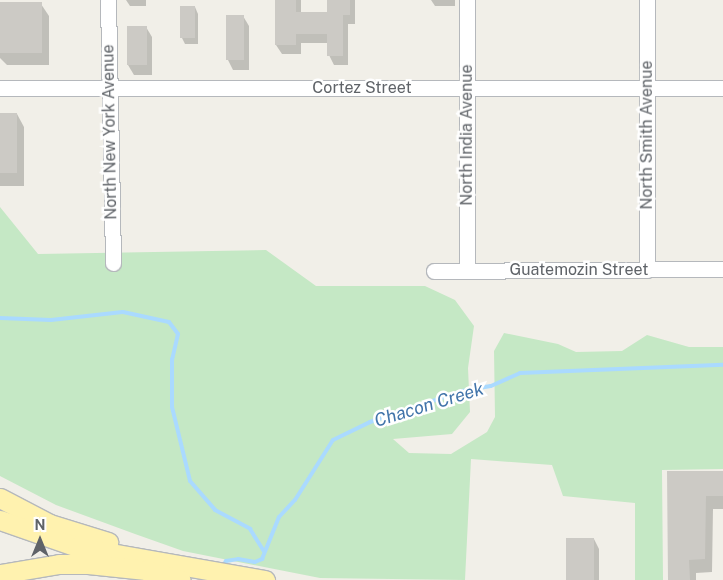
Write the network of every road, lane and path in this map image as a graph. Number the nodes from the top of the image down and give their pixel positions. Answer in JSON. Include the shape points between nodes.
{"nodes":[{"id":1,"x":108,"y":0,"type":"edge"},
{"id":2,"x":467,"y":0,"type":"edge"},
{"id":3,"x":647,"y":0,"type":"edge"},
{"id":4,"x":0,"y":88,"type":"edge"},
{"id":5,"x":109,"y":88,"type":"junction"},
{"id":6,"x":467,"y":88,"type":"junction"},
{"id":7,"x":647,"y":88,"type":"junction"},
{"id":8,"x":723,"y":88,"type":"edge"},
{"id":9,"x":114,"y":263,"type":"dead end"},
{"id":10,"x":723,"y":269,"type":"edge"},
{"id":11,"x":647,"y":270,"type":"junction"},
{"id":12,"x":434,"y":271,"type":"dead end"},
{"id":13,"x":467,"y":271,"type":"junction"},
{"id":14,"x":0,"y":498,"type":"edge"},
{"id":15,"x":0,"y":520,"type":"edge"},
{"id":16,"x":187,"y":573,"type":"edge"},
{"id":17,"x":0,"y":574,"type":"edge"},
{"id":18,"x":17,"y":580,"type":"edge"},
{"id":19,"x":170,"y":580,"type":"edge"},
{"id":20,"x":264,"y":580,"type":"edge"}],
"edges":[{"from":1,"to":5,"type":"street","name":"North New York Avenue"},
{"from":2,"to":6,"type":"street","name":"North India Avenue"},
{"from":3,"to":7,"type":"street","name":"North Smith Avenue"},
{"from":4,"to":5,"type":"street","name":"Cortez Street"},
{"from":5,"to":6,"type":"street","name":"Cortez Street"},
{"from":5,"to":9,"type":"street","name":"North New York Avenue"},
{"from":6,"to":7,"type":"street","name":"Cortez Street"},
{"from":6,"to":13,"type":"street","name":"North India Avenue"},
{"from":7,"to":8,"type":"street","name":"Cortez Street"},
{"from":7,"to":11,"type":"street","name":"North Smith Avenue"},
{"from":10,"to":11,"type":"street","name":"Guatemozin Street"},
{"from":11,"to":13,"type":"street","name":"Guatemozin Street"},
{"from":12,"to":13,"type":"street","name":"Guatemozin Street"},
{"from":14,"to":16,"type":"main road","via":[[50,524]]},
{"from":15,"to":16,"type":"main road","via":[[77,547]]},
{"from":16,"to":17,"type":"main road","via":[[59,564]]},
{"from":16,"to":20,"type":"main road"},
{"from":18,"to":19,"type":"main road","via":[[83,572]]}]}
